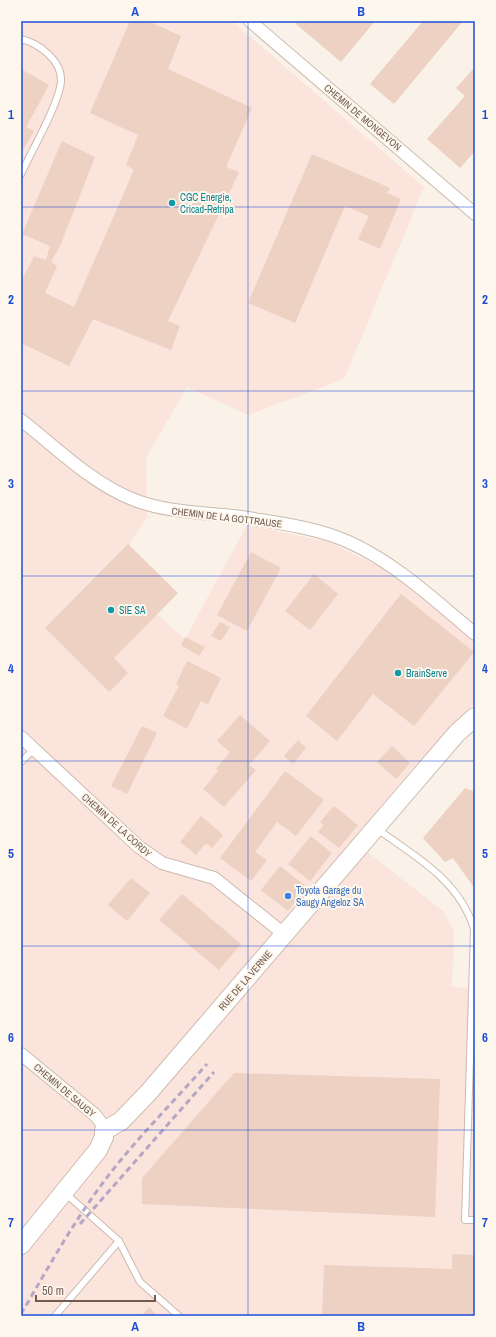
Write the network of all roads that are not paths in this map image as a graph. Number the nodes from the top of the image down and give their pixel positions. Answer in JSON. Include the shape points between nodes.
{"nodes":[{"id":1,"x":250,"y":21,"type":"edge"},
{"id":2,"x":21,"y":39,"type":"edge"},
{"id":3,"x":21,"y":174,"type":"edge"},
{"id":4,"x":475,"y":214,"type":"edge"},
{"id":5,"x":21,"y":420,"type":"edge"},
{"id":6,"x":475,"y":634,"type":"edge"},
{"id":7,"x":475,"y":717,"type":"edge"},
{"id":8,"x":21,"y":737,"type":"edge"},
{"id":9,"x":34,"y":749,"type":"junction"},
{"id":10,"x":21,"y":762,"type":"edge"},
{"id":11,"x":376,"y":828,"type":"junction"},
{"id":12,"x":284,"y":934,"type":"junction"},
{"id":13,"x":21,"y":1054,"type":"edge"},
{"id":14,"x":104,"y":1131,"type":"junction"},
{"id":15,"x":64,"y":1192,"type":"junction"},
{"id":16,"x":475,"y":1220,"type":"edge"},
{"id":17,"x":119,"y":1241,"type":"junction"},
{"id":18,"x":21,"y":1245,"type":"edge"},
{"id":19,"x":55,"y":1316,"type":"edge"},
{"id":20,"x":179,"y":1316,"type":"edge"}],
"edges":[{"from":1,"to":4,"type":"street","name":"CHEMIN DE MONGEVON"},
{"from":2,"to":3,"type":"lane","via":[[40,48],[56,62],[61,81],[57,97]]},
{"from":5,"to":6,"type":"street","name":"CHEMIN DE LA GOTTRAUSE","via":[[110,489],[132,499],[166,510],[286,524],[339,538],[355,545],[393,567]]},
{"from":7,"to":11,"type":"street","name":"RUE DE LA VERNIE","via":[[457,733]]},
{"from":8,"to":9,"type":"street","name":"CHEMIN DE LA CORDY"},
{"from":9,"to":10,"type":"lane"},
{"from":9,"to":12,"type":"street","name":"CHEMIN DE LA CORDY","via":[[156,860],[214,878]]},
{"from":11,"to":12,"type":"street","name":"RUE DE LA VERNIE"},
{"from":11,"to":16,"type":"lane","via":[[436,871],[468,913],[474,929],[465,1220]]},
{"from":12,"to":14,"type":"street","name":"RUE DE LA VERNIE","via":[[148,1093],[121,1121]]},
{"from":13,"to":14,"type":"street","name":"CHEMIN DE SAUGY","via":[[94,1114]]},
{"from":14,"to":15,"type":"street","via":[[98,1150]]},
{"from":15,"to":17,"type":"lane"},
{"from":15,"to":18,"type":"street"},
{"from":17,"to":19,"type":"lane"},
{"from":17,"to":20,"type":"lane","via":[[140,1282]]}]}
